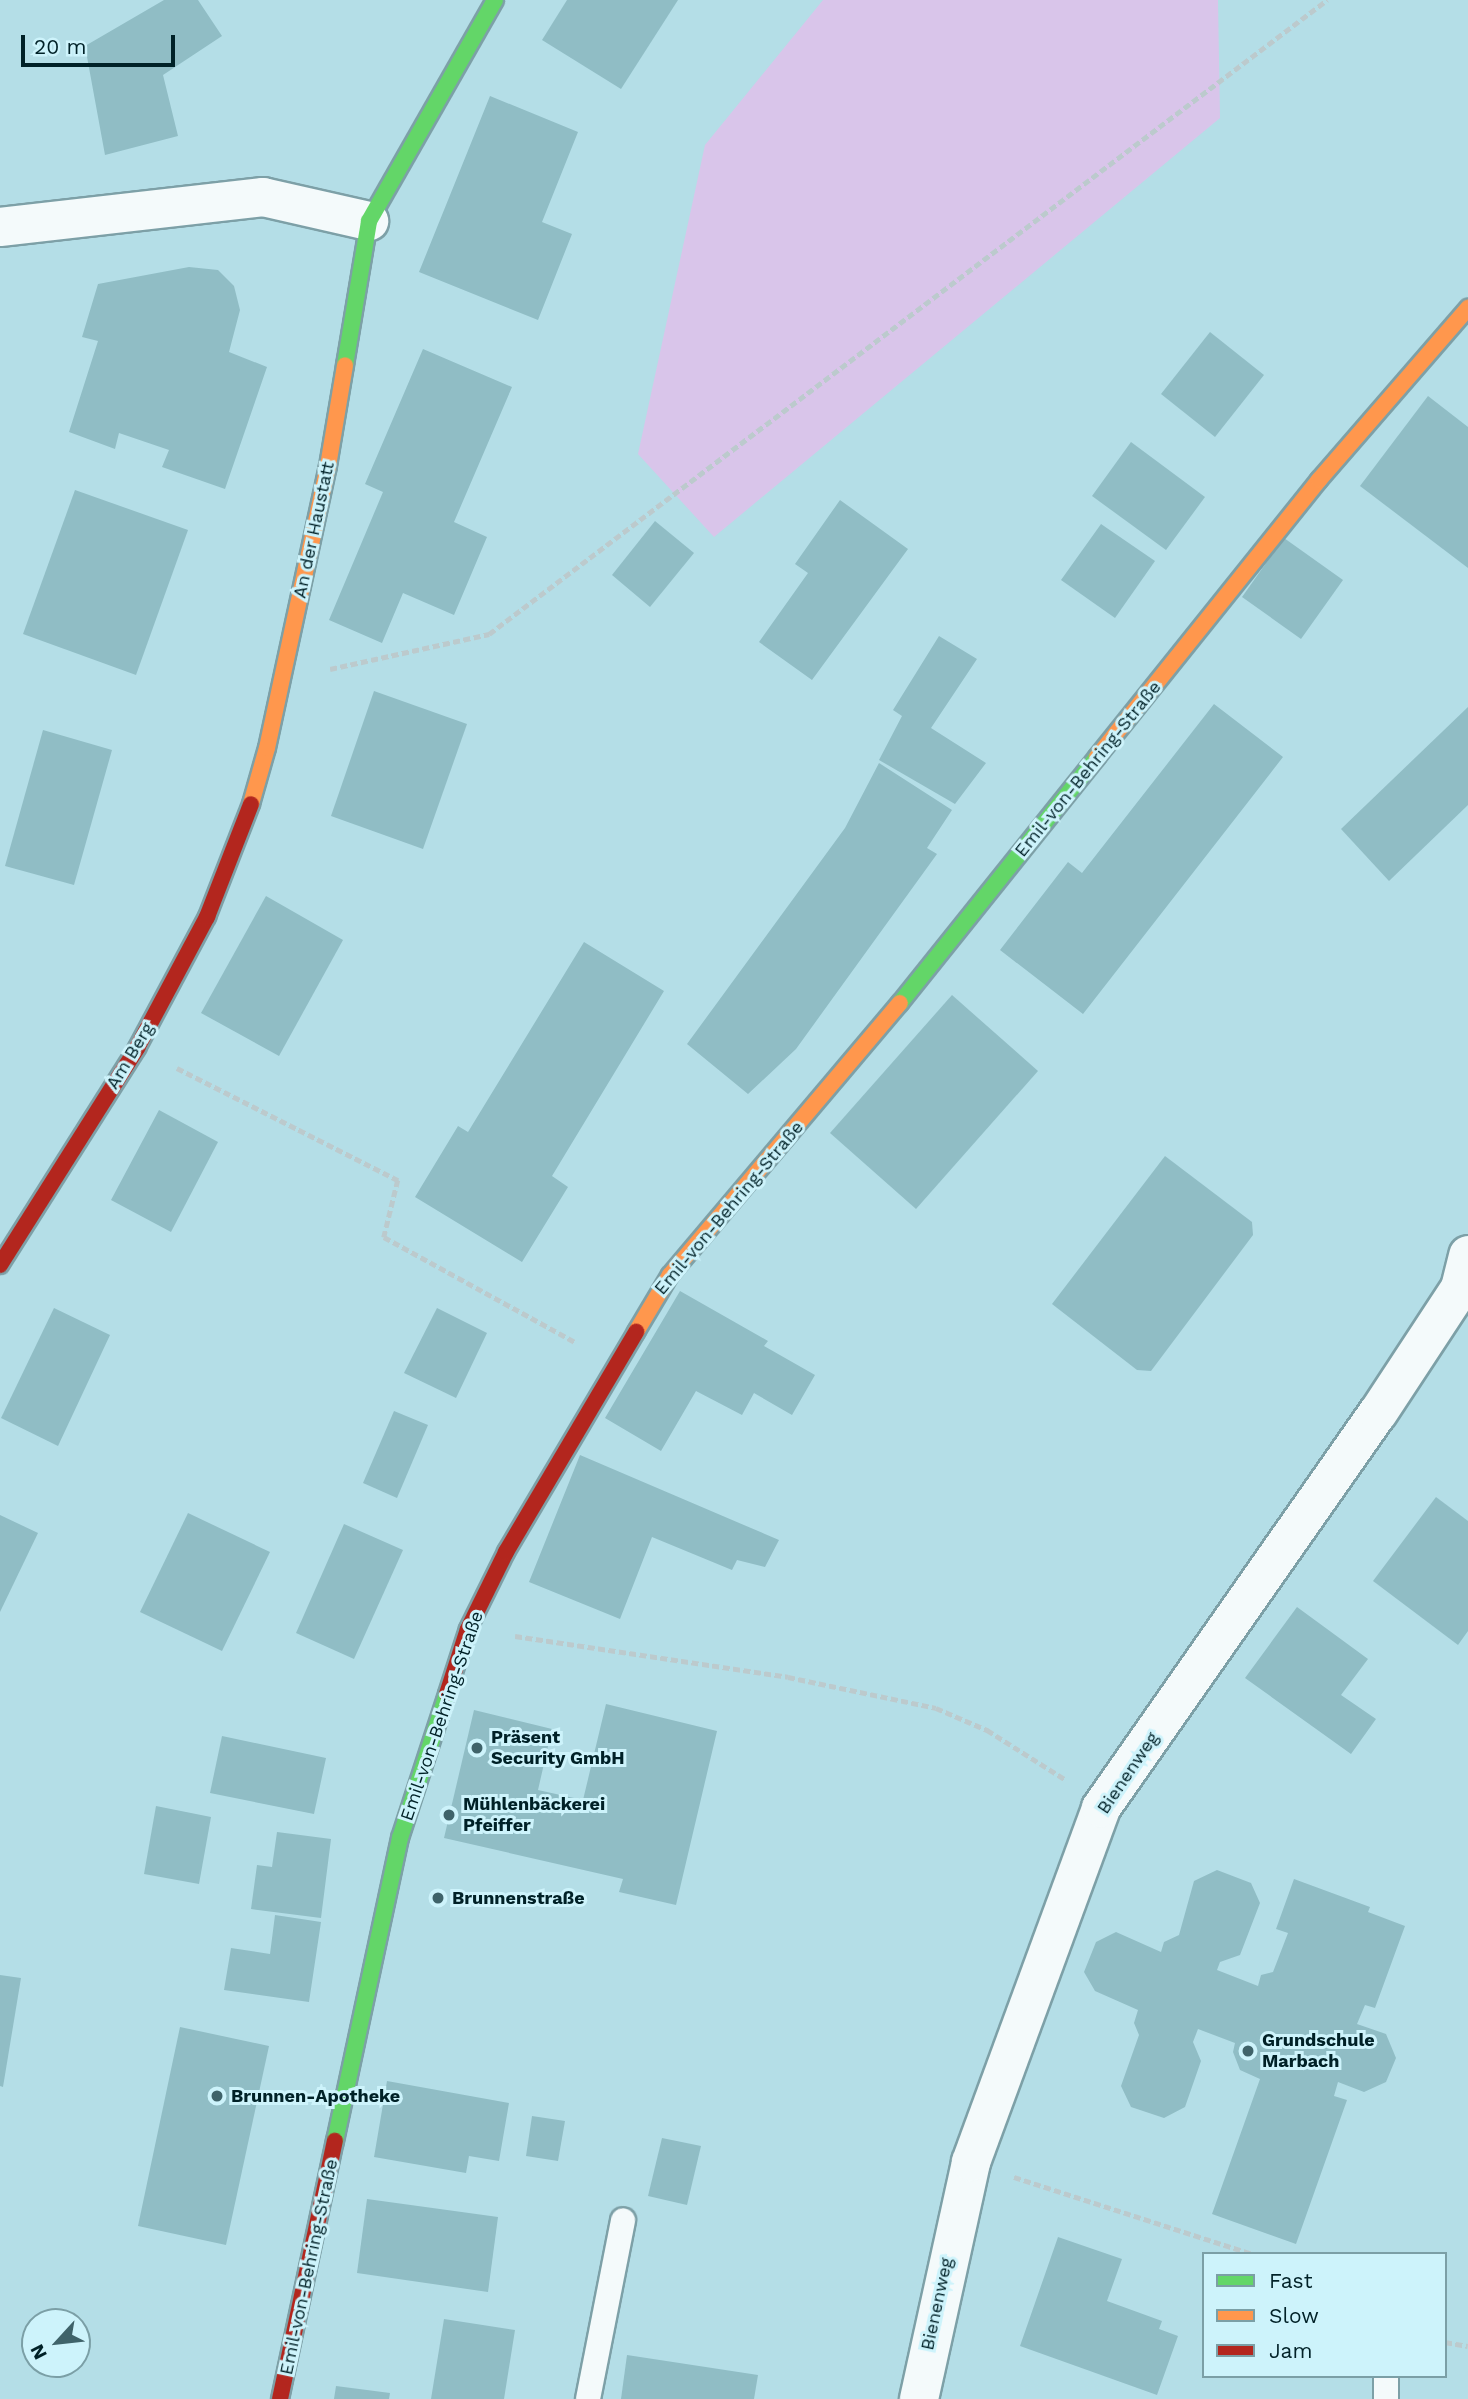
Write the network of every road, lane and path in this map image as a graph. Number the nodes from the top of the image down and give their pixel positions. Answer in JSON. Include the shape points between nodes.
{"nodes":[{"id":1,"x":495,"y":0,"type":"edge"},
{"id":2,"x":1327,"y":0,"type":"edge"},
{"id":3,"x":369,"y":220,"type":"junction"},
{"id":4,"x":0,"y":227,"type":"edge"},
{"id":5,"x":1468,"y":308,"type":"edge"},
{"id":6,"x":281,"y":680,"type":"junction"},
{"id":7,"x":241,"y":836,"type":"joint"},
{"id":8,"x":136,"y":1048,"type":"junction"},
{"id":9,"x":0,"y":1265,"type":"edge"},
{"id":10,"x":1465,"y":1276,"type":"edge"},
{"id":11,"x":614,"y":1364,"type":"junction"},
{"id":12,"x":468,"y":1629,"type":"junction"},
{"id":13,"x":1069,"y":1782,"type":"dead end"},
{"id":14,"x":1003,"y":2174,"type":"dead end"},
{"id":15,"x":623,"y":2220,"type":"dead end"},
{"id":16,"x":1247,"y":2252,"type":"edge"},
{"id":17,"x":1447,"y":2342,"type":"edge"},
{"id":18,"x":1468,"y":2346,"type":"edge"},
{"id":19,"x":1386,"y":2378,"type":"edge"},
{"id":20,"x":280,"y":2399,"type":"edge"},
{"id":21,"x":588,"y":2399,"type":"edge"},
{"id":22,"x":919,"y":2399,"type":"edge"},
{"id":23,"x":1386,"y":2399,"type":"edge"}],
"edges":[{"from":1,"to":3,"type":"main road","name":"An der Haustatt"},
{"from":2,"to":6,"type":"path","via":[[489,634]]},
{"from":3,"to":4,"type":"street","via":[[263,197]]},
{"from":3,"to":6,"type":"main road","name":"An der Haustatt","via":[[328,466]]},
{"from":5,"to":11,"type":"main road","name":"Emil-von-Behring-Straße","via":[[1319,480],[894,1012],[670,1275]]},
{"from":6,"to":7,"type":"main road","name":"An der Haustatt"},
{"from":7,"to":8,"type":"main road","name":"Am Berg","via":[[207,917]]},
{"from":8,"to":9,"type":"main road","name":"Am Berg"},
{"from":8,"to":11,"type":"path","via":[[398,1180],[384,1237]]},
{"from":10,"to":22,"type":"street","name":"Bienenweg","via":[[1101,1808],[971,2161]]},
{"from":11,"to":12,"type":"main road","name":"Emil-von-Behring-Straße","via":[[506,1552]]},
{"from":12,"to":13,"type":"path","via":[[788,1677],[936,1708],[987,1730]]},
{"from":12,"to":20,"type":"main road","name":"Emil-von-Behring-Straße","via":[[397,1851]]},
{"from":14,"to":16,"type":"path"},
{"from":15,"to":21,"type":"lane"},
{"from":17,"to":18,"type":"path"},
{"from":19,"to":23,"type":"lane"}]}
